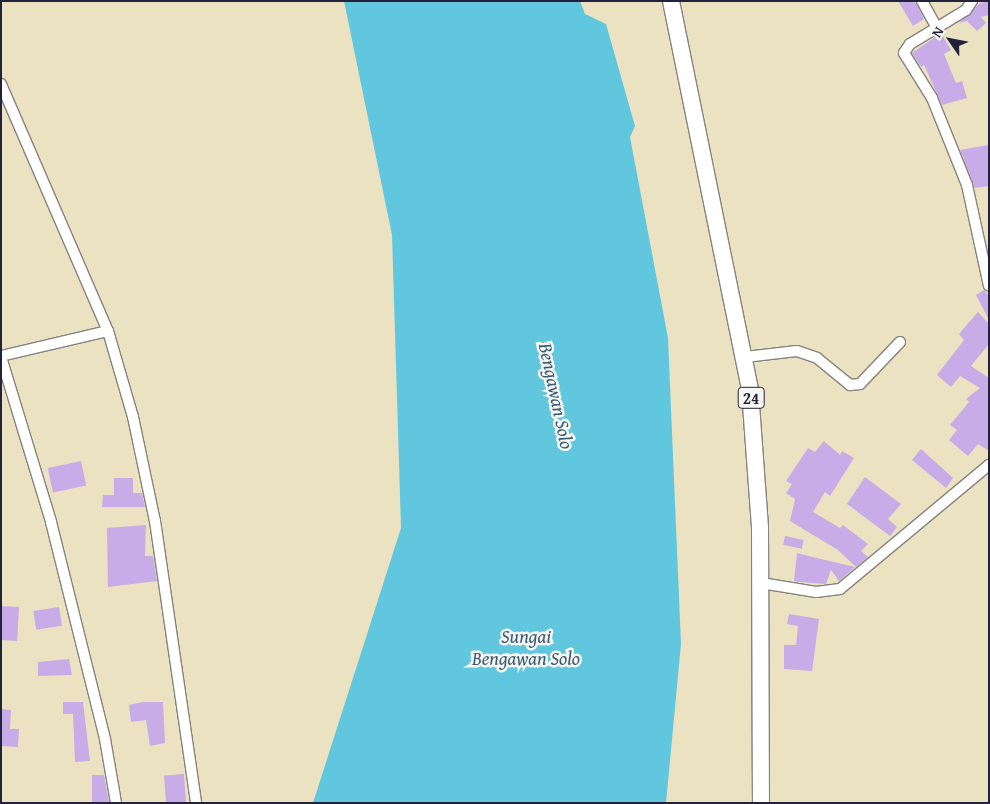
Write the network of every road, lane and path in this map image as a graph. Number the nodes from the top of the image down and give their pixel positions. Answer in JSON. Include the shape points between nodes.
{"nodes":[{"id":1,"x":671,"y":1,"type":"edge"},
{"id":2,"x":922,"y":1,"type":"edge"},
{"id":3,"x":972,"y":1,"type":"edge"},
{"id":4,"x":936,"y":26,"type":"junction"},
{"id":5,"x":1,"y":84,"type":"edge"},
{"id":6,"x":989,"y":286,"type":"edge"},
{"id":7,"x":108,"y":332,"type":"junction"},
{"id":8,"x":900,"y":342,"type":"dead end"},
{"id":9,"x":745,"y":357,"type":"junction"},
{"id":10,"x":2,"y":361,"type":"edge"},
{"id":11,"x":989,"y":465,"type":"edge"},
{"id":12,"x":761,"y":583,"type":"junction"},
{"id":13,"x":116,"y":803,"type":"edge"},
{"id":14,"x":196,"y":803,"type":"edge"},
{"id":15,"x":761,"y":803,"type":"edge"}],
"edges":[{"from":1,"to":9,"type":"highway","number":"24"},
{"from":2,"to":4,"type":"street"},
{"from":3,"to":4,"type":"street","via":[[966,10]]},
{"from":4,"to":6,"type":"street","via":[[904,53],[932,98],[967,185]]},
{"from":5,"to":7,"type":"street"},
{"from":7,"to":10,"type":"street"},
{"from":7,"to":14,"type":"street","via":[[133,417],[155,521]]},
{"from":8,"to":9,"type":"street","via":[[860,384],[850,385],[817,358],[797,351]]},
{"from":9,"to":12,"type":"highway","number":"24","via":[[754,429]]},
{"from":10,"to":13,"type":"street","via":[[51,522],[105,739]]},
{"from":11,"to":12,"type":"street","via":[[840,589],[816,592]]},
{"from":12,"to":15,"type":"highway","number":"24"}]}
